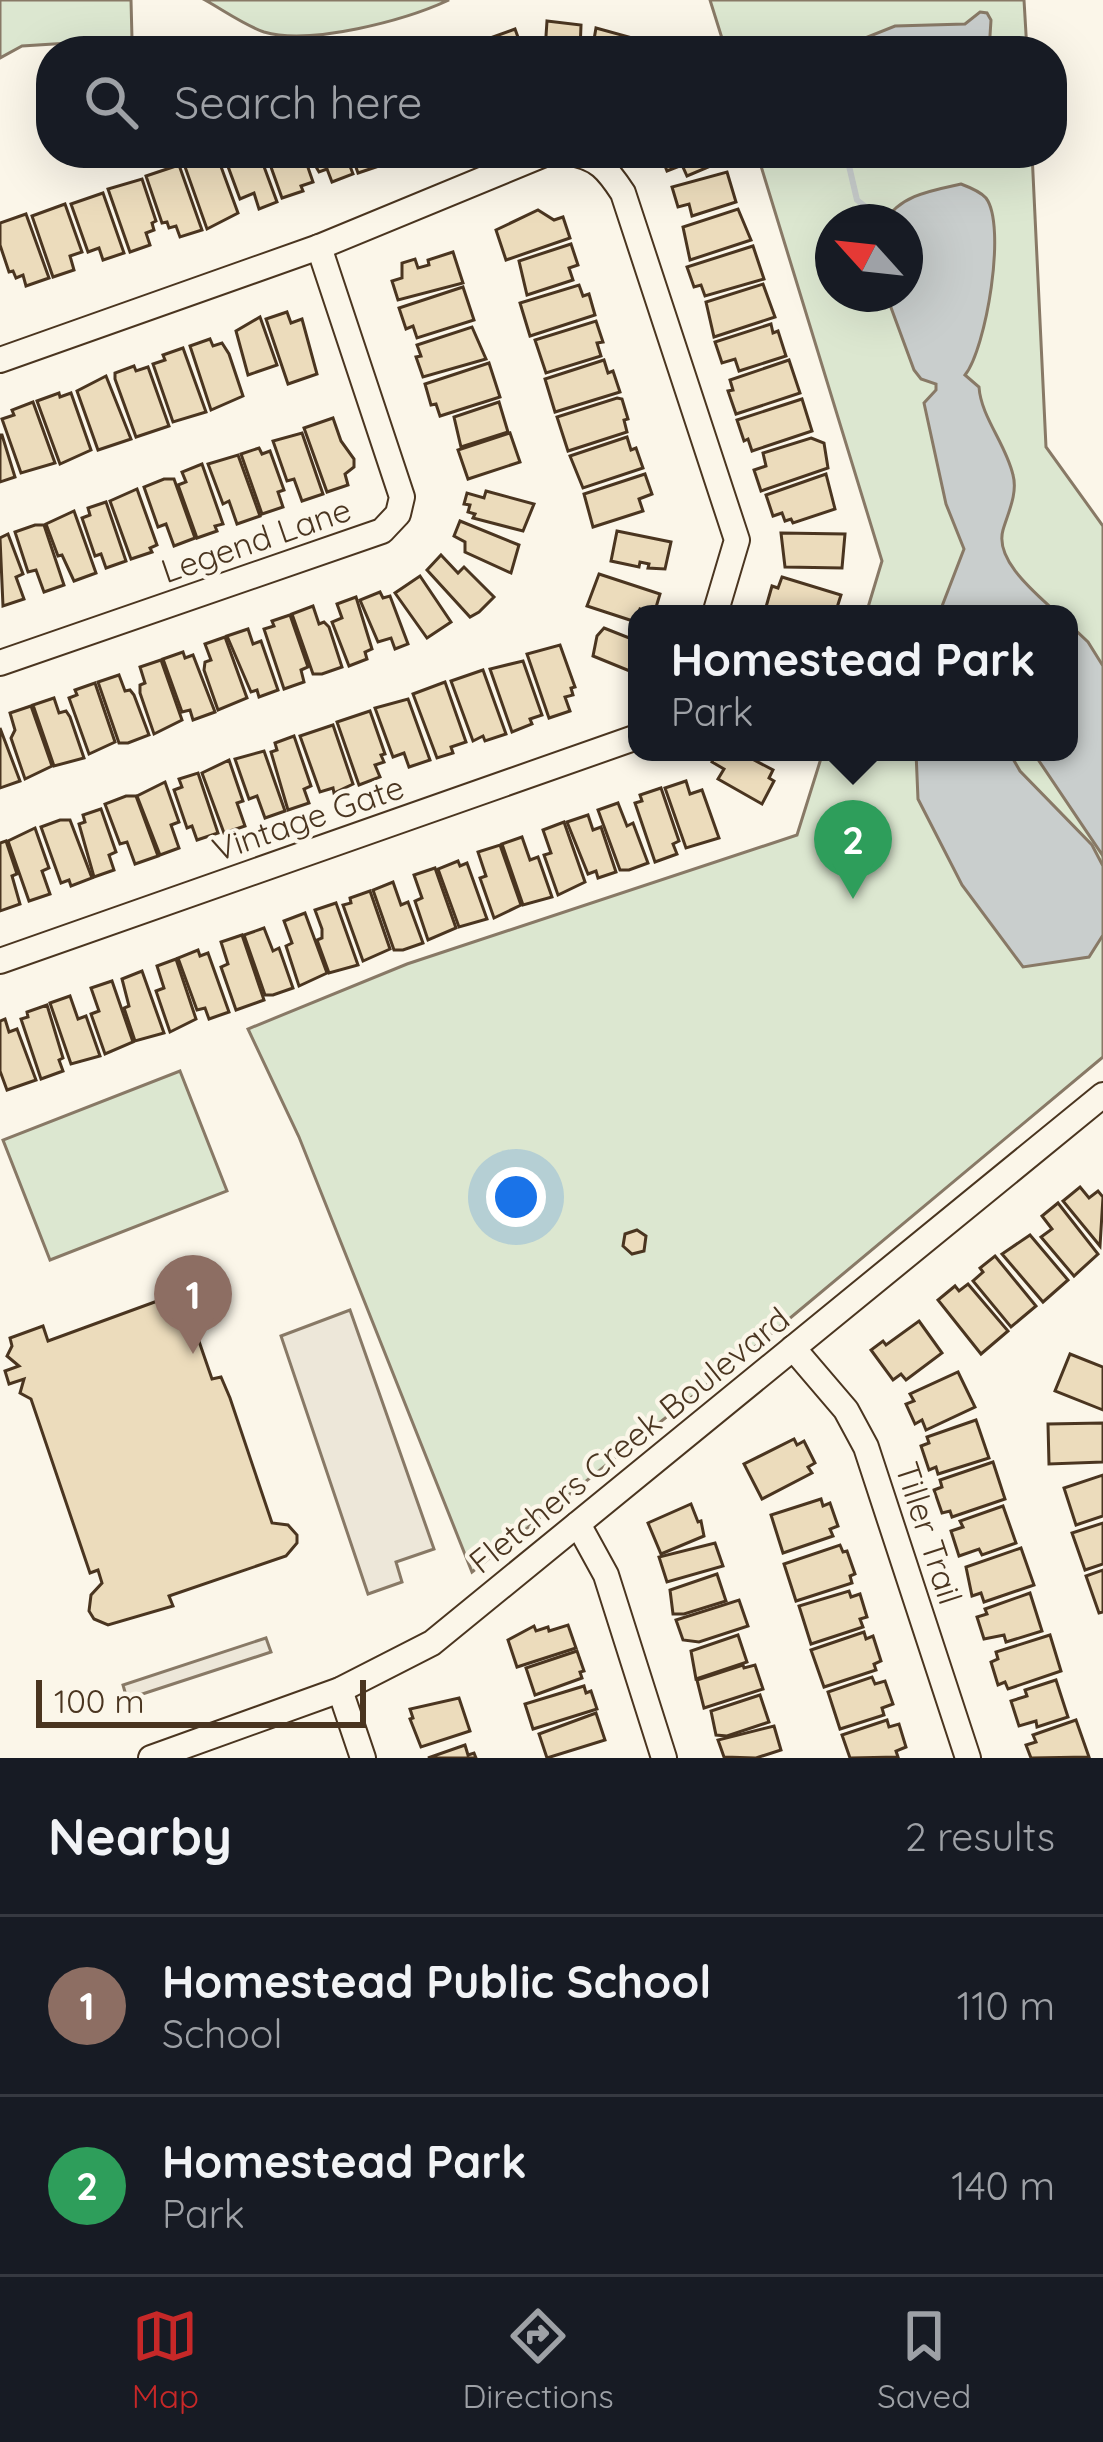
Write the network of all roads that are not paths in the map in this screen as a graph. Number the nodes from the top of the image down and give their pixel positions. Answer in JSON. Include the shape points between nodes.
{"nodes":[{"id":1,"x":511,"y":168,"type":"edge"},
{"id":2,"x":607,"y":168,"type":"edge"},
{"id":3,"x":319,"y":247,"type":"junction"},
{"id":4,"x":0,"y":361,"type":"edge"},
{"id":5,"x":718,"y":605,"type":"edge"},
{"id":6,"x":0,"y":663,"type":"edge"},
{"id":7,"x":628,"y":739,"type":"edge"},
{"id":8,"x":0,"y":961,"type":"edge"},
{"id":9,"x":1103,"y":1095,"type":"edge"},
{"id":10,"x":793,"y":1348,"type":"junction"},
{"id":11,"x":578,"y":1524,"type":"junction"},
{"id":12,"x":340,"y":1690,"type":"junction"},
{"id":13,"x":152,"y":1758,"type":"edge"},
{"id":14,"x":363,"y":1758,"type":"edge"},
{"id":15,"x":664,"y":1758,"type":"edge"},
{"id":16,"x":968,"y":1758,"type":"edge"}],
"edges":[{"from":1,"to":3,"type":"street"},
{"from":2,"to":5,"type":"street","via":[[623,194],[736,539]]},
{"from":3,"to":4,"type":"street"},
{"from":3,"to":6,"type":"street","name":"Legend Lane","via":[[402,497],[398,514],[382,532]]},
{"from":7,"to":8,"type":"street","name":"Vintage Gate"},
{"from":9,"to":10,"type":"street","name":"Fletchers Creek Boulevard"},
{"from":10,"to":11,"type":"street","name":"Fletchers Creek Boulevard"},
{"from":10,"to":16,"type":"street","name":"Tiller Trail","via":[[866,1447]]},
{"from":11,"to":12,"type":"street","name":"Fletchers Creek Boulevard","via":[[432,1643]]},
{"from":11,"to":15,"type":"street","via":[[606,1575]]},
{"from":12,"to":13,"type":"street","name":"Fletchers Creek Boulevard"},
{"from":12,"to":14,"type":"street"}]}
